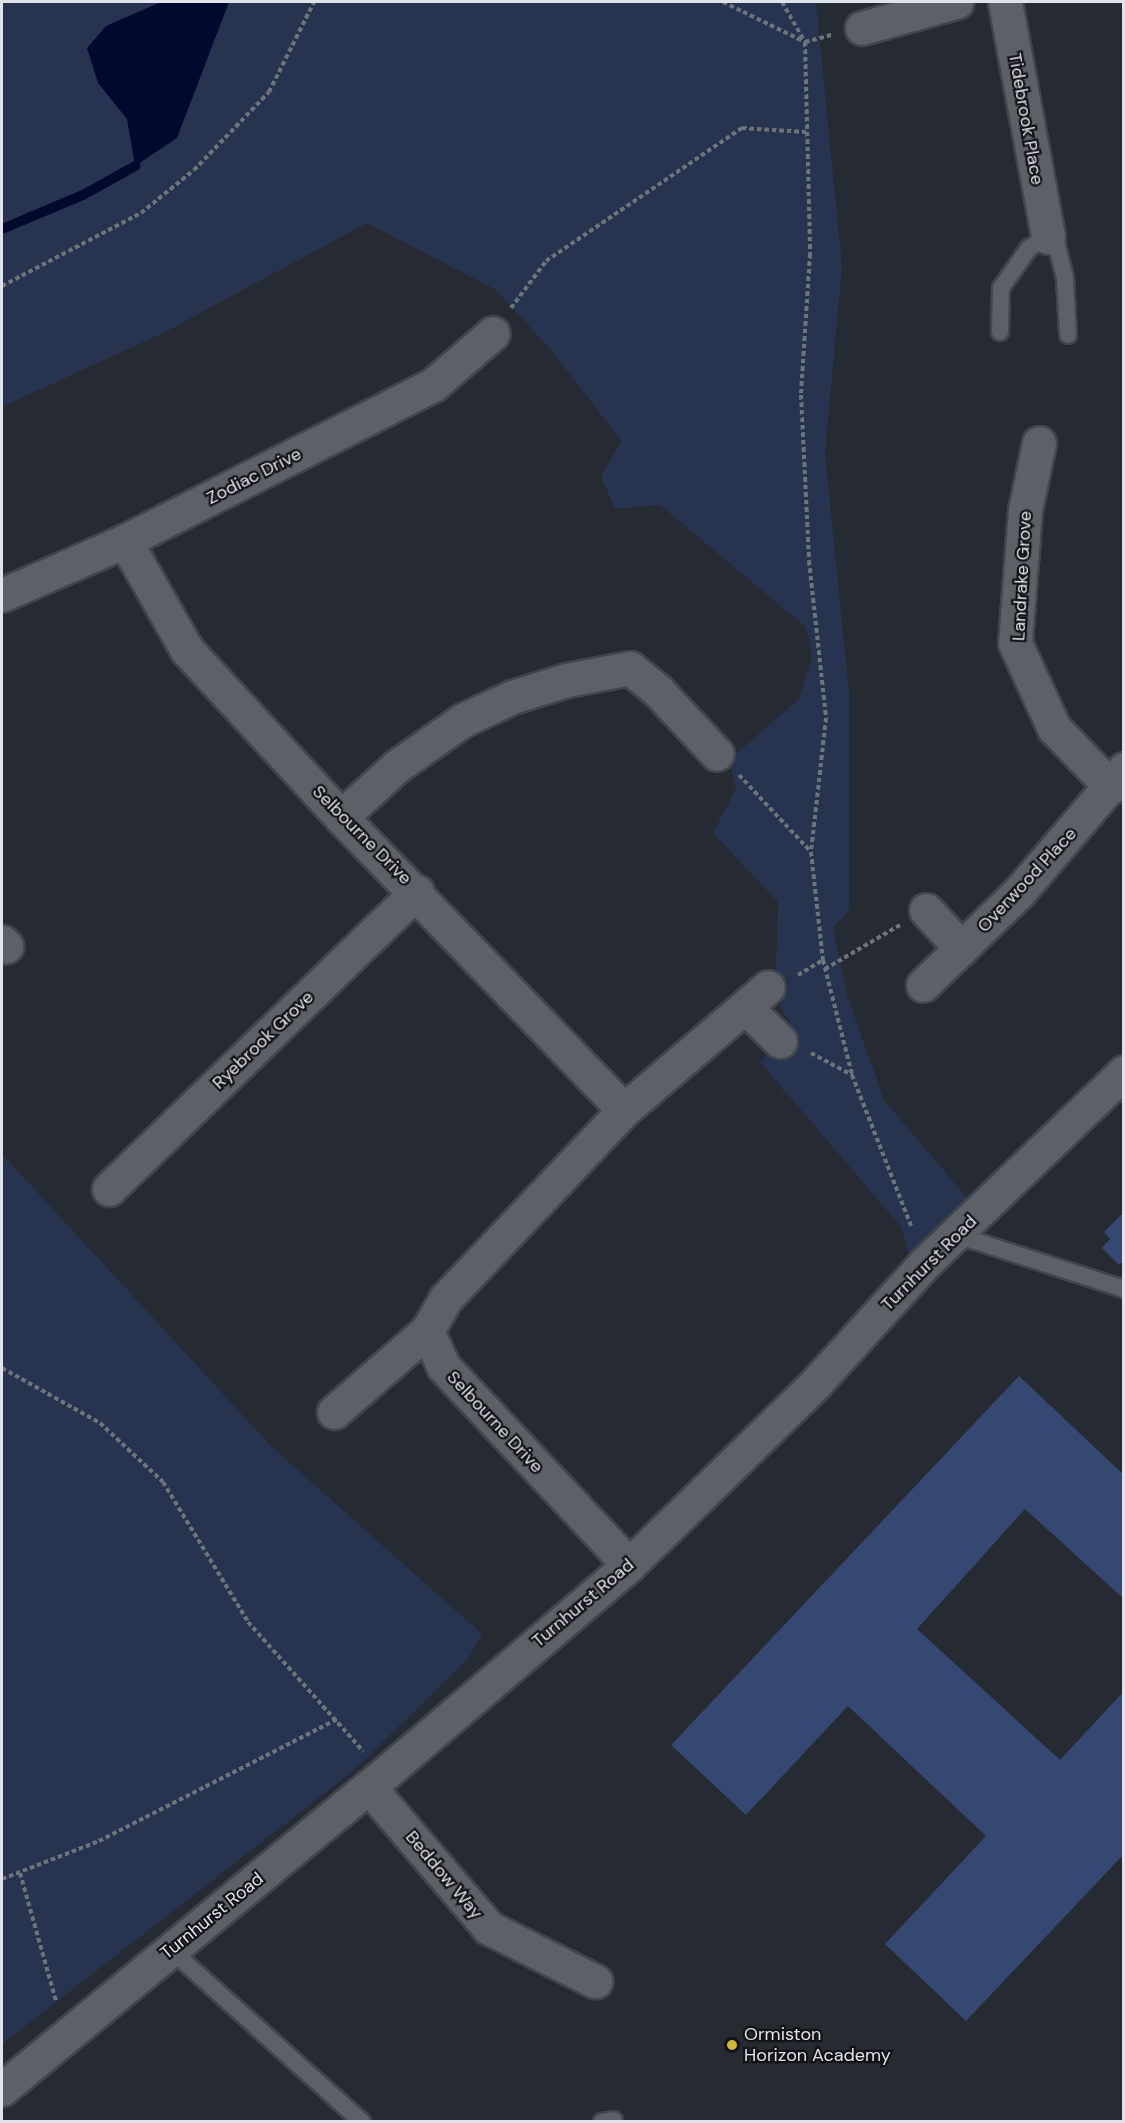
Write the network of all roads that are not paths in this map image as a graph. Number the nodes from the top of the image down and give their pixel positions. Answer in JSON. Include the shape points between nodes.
{"nodes":[{"id":1,"x":956,"y":2,"type":"edge"},
{"id":2,"x":1005,"y":2,"type":"edge"},
{"id":3,"x":862,"y":28,"type":"road end"},
{"id":4,"x":1048,"y":237,"type":"junction"},
{"id":5,"x":1000,"y":332,"type":"dead end"},
{"id":6,"x":493,"y":333,"type":"road end"},
{"id":7,"x":1068,"y":335,"type":"dead end"},
{"id":8,"x":1039,"y":443,"type":"dead end"},
{"id":9,"x":125,"y":541,"type":"junction"},
{"id":10,"x":2,"y":595,"type":"edge"},
{"id":11,"x":717,"y":754,"type":"road end"},
{"id":12,"x":1117,"y":778,"type":"edge"},
{"id":13,"x":341,"y":817,"type":"junction"},
{"id":14,"x":417,"y":892,"type":"junction"},
{"id":15,"x":926,"y":909,"type":"road end"},
{"id":16,"x":961,"y":948,"type":"junction"},
{"id":17,"x":923,"y":985,"type":"dead end"},
{"id":18,"x":780,"y":1041,"type":"road end"},
{"id":19,"x":1124,"y":1072,"type":"edge"},
{"id":20,"x":624,"y":1110,"type":"junction"},
{"id":21,"x":109,"y":1189,"type":"dead end"},
{"id":22,"x":957,"y":1235,"type":"junction"},
{"id":23,"x":1124,"y":1289,"type":"edge"},
{"id":24,"x":428,"y":1331,"type":"junction"},
{"id":25,"x":334,"y":1412,"type":"dead end"},
{"id":26,"x":628,"y":1565,"type":"junction"},
{"id":27,"x":376,"y":1780,"type":"junction"},
{"id":28,"x":171,"y":1950,"type":"junction"},
{"id":29,"x":595,"y":1981,"type":"dead end"},
{"id":30,"x":2,"y":2089,"type":"edge"},
{"id":31,"x":362,"y":2121,"type":"edge"}],
"edges":[{"from":1,"to":3,"type":"street"},
{"from":2,"to":4,"type":"street","name":"Tidebrook Place"},
{"from":4,"to":5,"type":"lane","via":[[1029,248],[1001,288]]},
{"from":4,"to":7,"type":"lane","via":[[1057,246],[1065,277]]},
{"from":6,"to":9,"type":"street","name":"Zodiac Drive","via":[[433,385]]},
{"from":8,"to":12,"type":"street","name":"Landrake Grove","via":[[1025,510],[1015,643],[1054,728]]},
{"from":9,"to":10,"type":"street","name":"Zodiac Drive"},
{"from":9,"to":13,"type":"street","name":"Selbourne Drive","via":[[188,650]]},
{"from":11,"to":13,"type":"street","via":[[658,691],[630,668],[567,680],[512,697],[463,720],[398,766]]},
{"from":12,"to":16,"type":"street","name":"Overwood Place","via":[[1020,891]]},
{"from":13,"to":14,"type":"street","name":"Selbourne Drive"},
{"from":14,"to":20,"type":"street","name":"Selbourne Drive"},
{"from":14,"to":21,"type":"street","name":"Ryebrook Grove"},
{"from":15,"to":16,"type":"street"},
{"from":16,"to":17,"type":"street","name":"Overwood Place"},
{"from":18,"to":20,"type":"street","via":[[757,997]]},
{"from":19,"to":22,"type":"street","name":"Turnhurst Road"},
{"from":20,"to":24,"type":"street","via":[[446,1298]]},
{"from":22,"to":23,"type":"lane"},
{"from":22,"to":26,"type":"street","name":"Turnhurst Road","via":[[925,1263],[815,1384]]},
{"from":24,"to":25,"type":"street"},
{"from":24,"to":26,"type":"street","name":"Selbourne Drive","via":[[443,1366]]},
{"from":26,"to":27,"type":"street","name":"Turnhurst Road"},
{"from":27,"to":28,"type":"street","name":"Turnhurst Road"},
{"from":27,"to":29,"type":"street","name":"Beddow Way","via":[[489,1928]]},
{"from":28,"to":30,"type":"street","name":"Turnhurst Road"},
{"from":28,"to":31,"type":"lane"}]}
